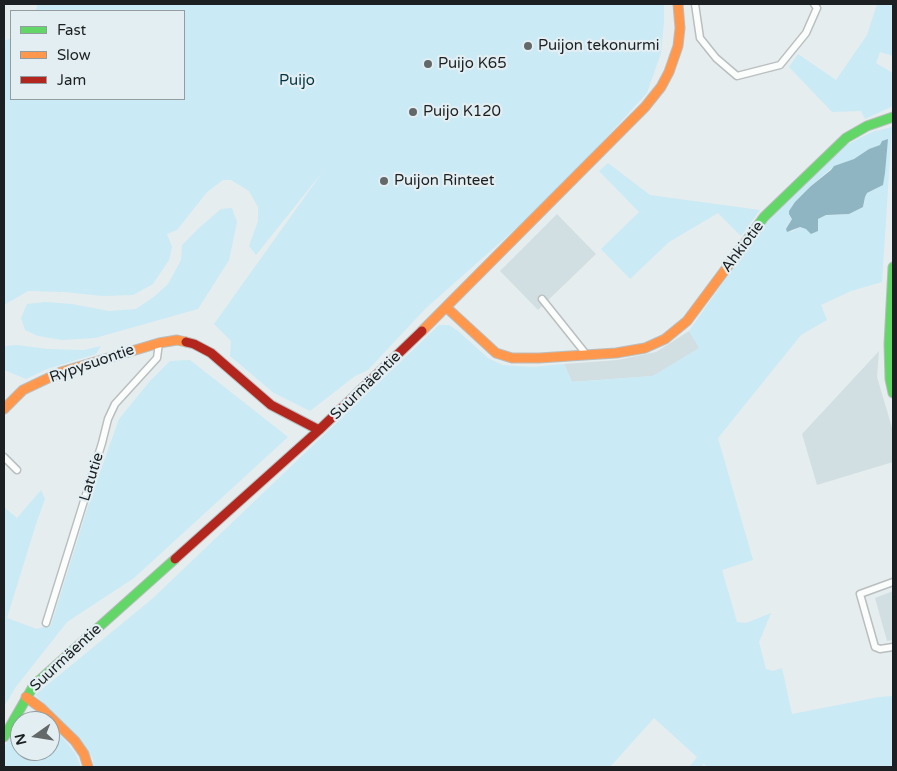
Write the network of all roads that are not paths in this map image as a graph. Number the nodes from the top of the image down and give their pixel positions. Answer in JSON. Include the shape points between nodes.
{"nodes":[{"id":1,"x":678,"y":4,"type":"edge"},
{"id":2,"x":695,"y":4,"type":"edge"},
{"id":3,"x":814,"y":4,"type":"edge"},
{"id":4,"x":893,"y":116,"type":"edge"},
{"id":5,"x":893,"y":267,"type":"edge"},
{"id":6,"x":542,"y":299,"type":"dead end"},
{"id":7,"x":446,"y":307,"type":"junction"},
{"id":8,"x":159,"y":343,"type":"junction"},
{"id":9,"x":586,"y":354,"type":"junction"},
{"id":10,"x":893,"y":393,"type":"edge"},
{"id":11,"x":4,"y":409,"type":"edge"},
{"id":12,"x":319,"y":430,"type":"junction"},
{"id":13,"x":4,"y":457,"type":"edge"},
{"id":14,"x":17,"y":470,"type":"dead end"},
{"id":15,"x":893,"y":582,"type":"edge"},
{"id":16,"x":46,"y":624,"type":"dead end"},
{"id":17,"x":893,"y":647,"type":"edge"},
{"id":18,"x":26,"y":697,"type":"junction"},
{"id":19,"x":4,"y":738,"type":"edge"},
{"id":20,"x":88,"y":767,"type":"edge"}],
"edges":[{"from":1,"to":7,"type":"street","name":"Suurmäentie","via":[[678,46],[670,72],[661,87],[645,107]]},
{"from":2,"to":3,"type":"street","via":[[700,38],[737,76],[780,65],[806,33],[817,8]]},
{"from":4,"to":9,"type":"street","name":"Ahkiotie","via":[[846,138],[764,217],[687,321],[665,339],[645,348]]},
{"from":5,"to":10,"type":"street","via":[[889,344]]},
{"from":6,"to":9,"type":"street"},
{"from":7,"to":9,"type":"street","name":"Ahkiotie","via":[[496,353],[512,358]]},
{"from":7,"to":12,"type":"street","name":"Suurmäentie"},
{"from":8,"to":11,"type":"street","name":"Rypysuontie","via":[[61,372],[23,390]]},
{"from":8,"to":12,"type":"street","name":"Rypysuontie","via":[[176,340],[211,353],[271,405]]},
{"from":8,"to":16,"type":"street","name":"Latutie","via":[[157,358],[115,404],[108,419]]},
{"from":12,"to":18,"type":"street","name":"Suurmäentie","via":[[34,685]]},
{"from":13,"to":14,"type":"street"},
{"from":15,"to":17,"type":"street","via":[[860,594],[875,647],[880,650]]},
{"from":18,"to":19,"type":"street","name":"Suurmäentie"},
{"from":18,"to":20,"type":"street","via":[[75,741]]}]}
